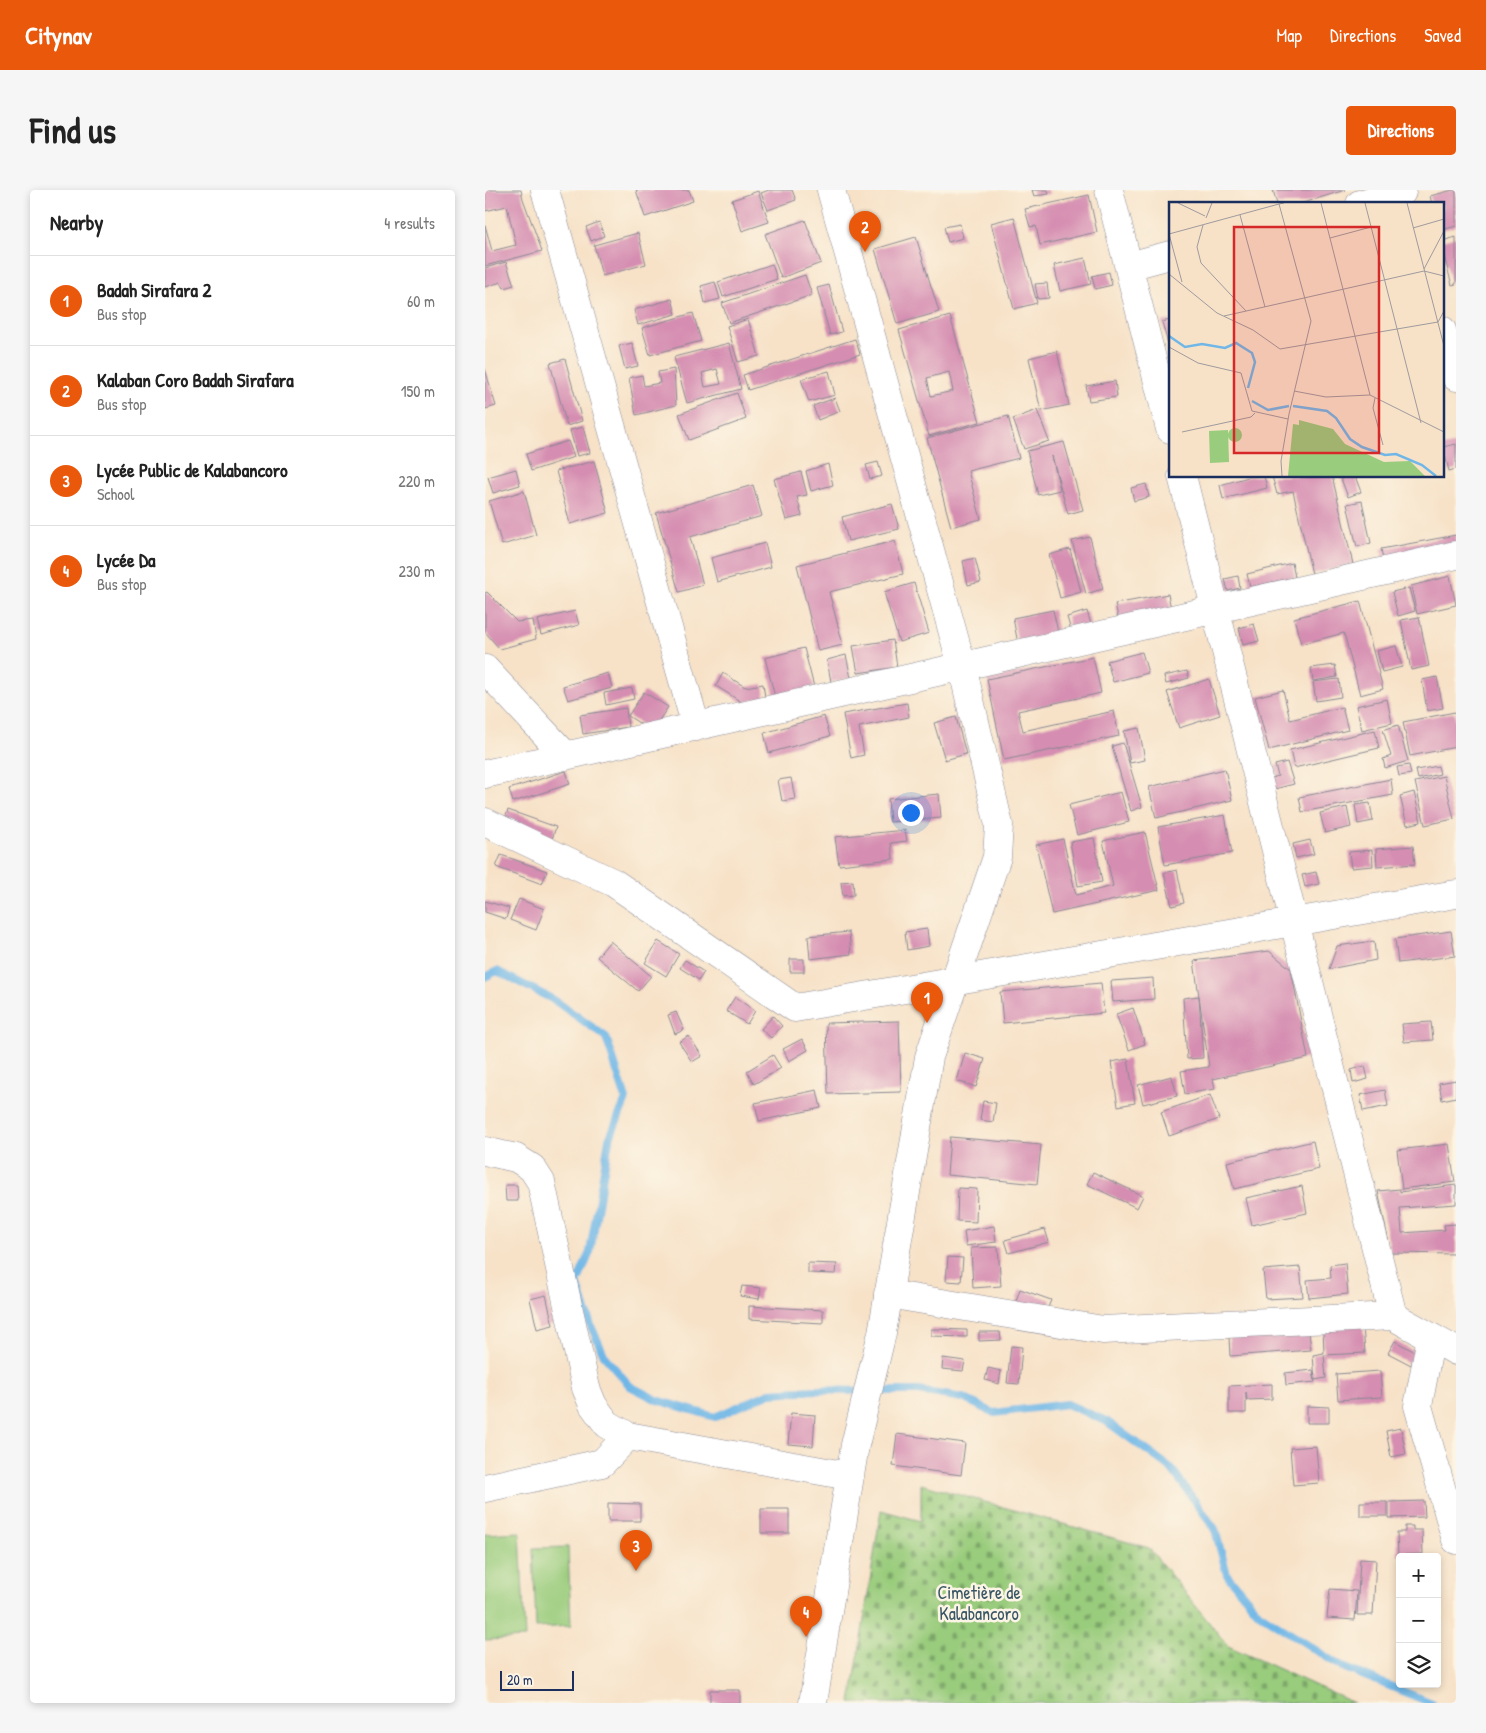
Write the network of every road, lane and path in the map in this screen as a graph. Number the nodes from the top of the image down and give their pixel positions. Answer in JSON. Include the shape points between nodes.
{"nodes":[{"id":1,"x":545,"y":190,"type":"edge"},
{"id":2,"x":831,"y":190,"type":"edge"},
{"id":3,"x":1109,"y":190,"type":"edge"},
{"id":4,"x":1403,"y":195,"type":"edge"},
{"id":5,"x":1370,"y":202,"type":"edge"},
{"id":6,"x":1169,"y":255,"type":"edge"},
{"id":7,"x":1129,"y":266,"type":"junction"},
{"id":8,"x":1443,"y":333,"type":"edge"},
{"id":9,"x":1456,"y":377,"type":"edge"},
{"id":10,"x":1169,"y":425,"type":"edge"},
{"id":11,"x":1182,"y":478,"type":"edge"},
{"id":12,"x":1456,"y":555,"type":"edge"},
{"id":13,"x":1215,"y":609,"type":"junction"},
{"id":14,"x":962,"y":666,"type":"junction"},
{"id":15,"x":485,"y":669,"type":"edge"},
{"id":16,"x":696,"y":727,"type":"junction"},
{"id":17,"x":566,"y":756,"type":"junction"},
{"id":18,"x":485,"y":774,"type":"edge"},
{"id":19,"x":485,"y":822,"type":"edge"},
{"id":20,"x":1456,"y":894,"type":"edge"},
{"id":21,"x":1294,"y":922,"type":"junction"},
{"id":22,"x":955,"y":981,"type":"junction"},
{"id":23,"x":485,"y":1151,"type":"edge"},
{"id":24,"x":888,"y":1294,"type":"junction"},
{"id":25,"x":1393,"y":1316,"type":"junction"},
{"id":26,"x":1431,"y":1337,"type":"junction"},
{"id":27,"x":1456,"y":1350,"type":"edge"},
{"id":28,"x":628,"y":1436,"type":"junction"},
{"id":29,"x":849,"y":1476,"type":"junction"},
{"id":30,"x":485,"y":1488,"type":"edge"},
{"id":31,"x":1456,"y":1540,"type":"edge"},
{"id":32,"x":813,"y":1703,"type":"edge"}],
"edges":[{"from":1,"to":16,"type":"street"},
{"from":2,"to":14,"type":"street"},
{"from":3,"to":7,"type":"street"},
{"from":4,"to":5,"type":"street"},
{"from":6,"to":7,"type":"street"},
{"from":7,"to":10,"type":"street"},
{"from":8,"to":9,"type":"street"},
{"from":11,"to":13,"type":"street"},
{"from":12,"to":13,"type":"street"},
{"from":13,"to":14,"type":"street"},
{"from":13,"to":21,"type":"street"},
{"from":14,"to":16,"type":"street"},
{"from":14,"to":22,"type":"street","via":[[999,825],[997,857]]},
{"from":15,"to":17,"type":"street"},
{"from":16,"to":17,"type":"street"},
{"from":17,"to":18,"type":"street"},
{"from":19,"to":22,"type":"street","via":[[615,883],[795,1008]]},
{"from":20,"to":21,"type":"street"},
{"from":21,"to":22,"type":"street"},
{"from":21,"to":25,"type":"street"},
{"from":22,"to":24,"type":"street","via":[[929,1058]]},
{"from":23,"to":28,"type":"street","via":[[516,1158],[533,1168],[541,1182],[586,1388],[593,1405],[607,1424]]},
{"from":24,"to":25,"type":"street","via":[[1103,1330]]},
{"from":24,"to":29,"type":"street"},
{"from":25,"to":26,"type":"street"},
{"from":26,"to":27,"type":"street"},
{"from":26,"to":31,"type":"street","via":[[1418,1406]]},
{"from":28,"to":29,"type":"street"},
{"from":28,"to":30,"type":"street","via":[[603,1463]]},
{"from":29,"to":32,"type":"street"}]}
